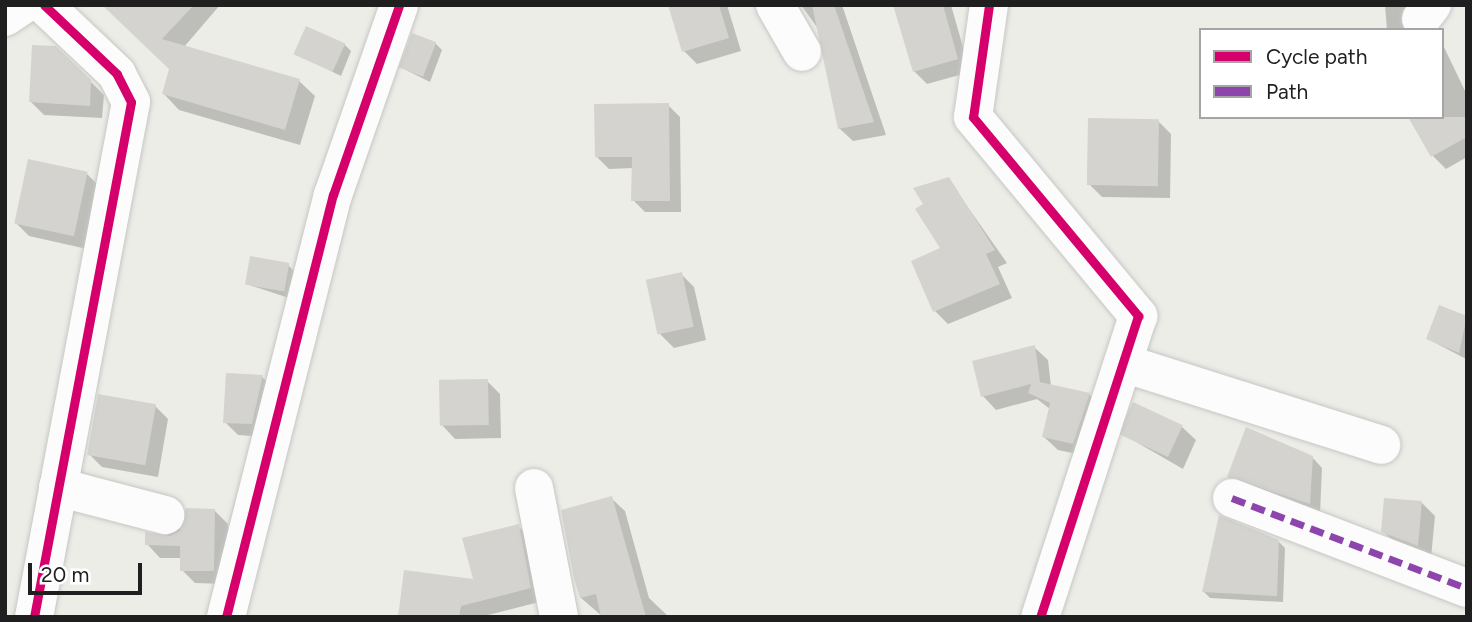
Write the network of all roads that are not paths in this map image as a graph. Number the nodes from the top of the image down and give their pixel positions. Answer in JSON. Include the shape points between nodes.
{"nodes":[{"id":1,"x":23,"y":5,"type":"edge"},
{"id":2,"x":44,"y":5,"type":"edge"},
{"id":3,"x":399,"y":5,"type":"edge"},
{"id":4,"x":775,"y":5,"type":"edge"},
{"id":5,"x":989,"y":5,"type":"edge"},
{"id":6,"x":5,"y":17,"type":"edge"},
{"id":7,"x":802,"y":52,"type":"dead end"},
{"id":8,"x":1123,"y":363,"type":"junction"},
{"id":9,"x":1381,"y":445,"type":"dead end"},
{"id":10,"x":58,"y":487,"type":"junction"},
{"id":11,"x":534,"y":488,"type":"dead end"},
{"id":12,"x":1232,"y":498,"type":"dead end"},
{"id":13,"x":164,"y":515,"type":"dead end"},
{"id":14,"x":1467,"y":588,"type":"edge"},
{"id":15,"x":34,"y":617,"type":"edge"},
{"id":16,"x":226,"y":617,"type":"edge"},
{"id":17,"x":559,"y":617,"type":"edge"},
{"id":18,"x":1040,"y":617,"type":"edge"}],
"edges":[{"from":1,"to":6,"type":"street"},
{"from":2,"to":10,"type":"street","via":[[117,74],[131,102]]},
{"from":3,"to":16,"type":"street","via":[[332,195]]},
{"from":4,"to":7,"type":"street"},
{"from":5,"to":8,"type":"street","via":[[973,117],[1138,316]]},
{"from":8,"to":9,"type":"street"},
{"from":8,"to":18,"type":"street"},
{"from":10,"to":13,"type":"street"},
{"from":10,"to":15,"type":"street"},
{"from":11,"to":17,"type":"street"},
{"from":12,"to":14,"type":"street"}]}
